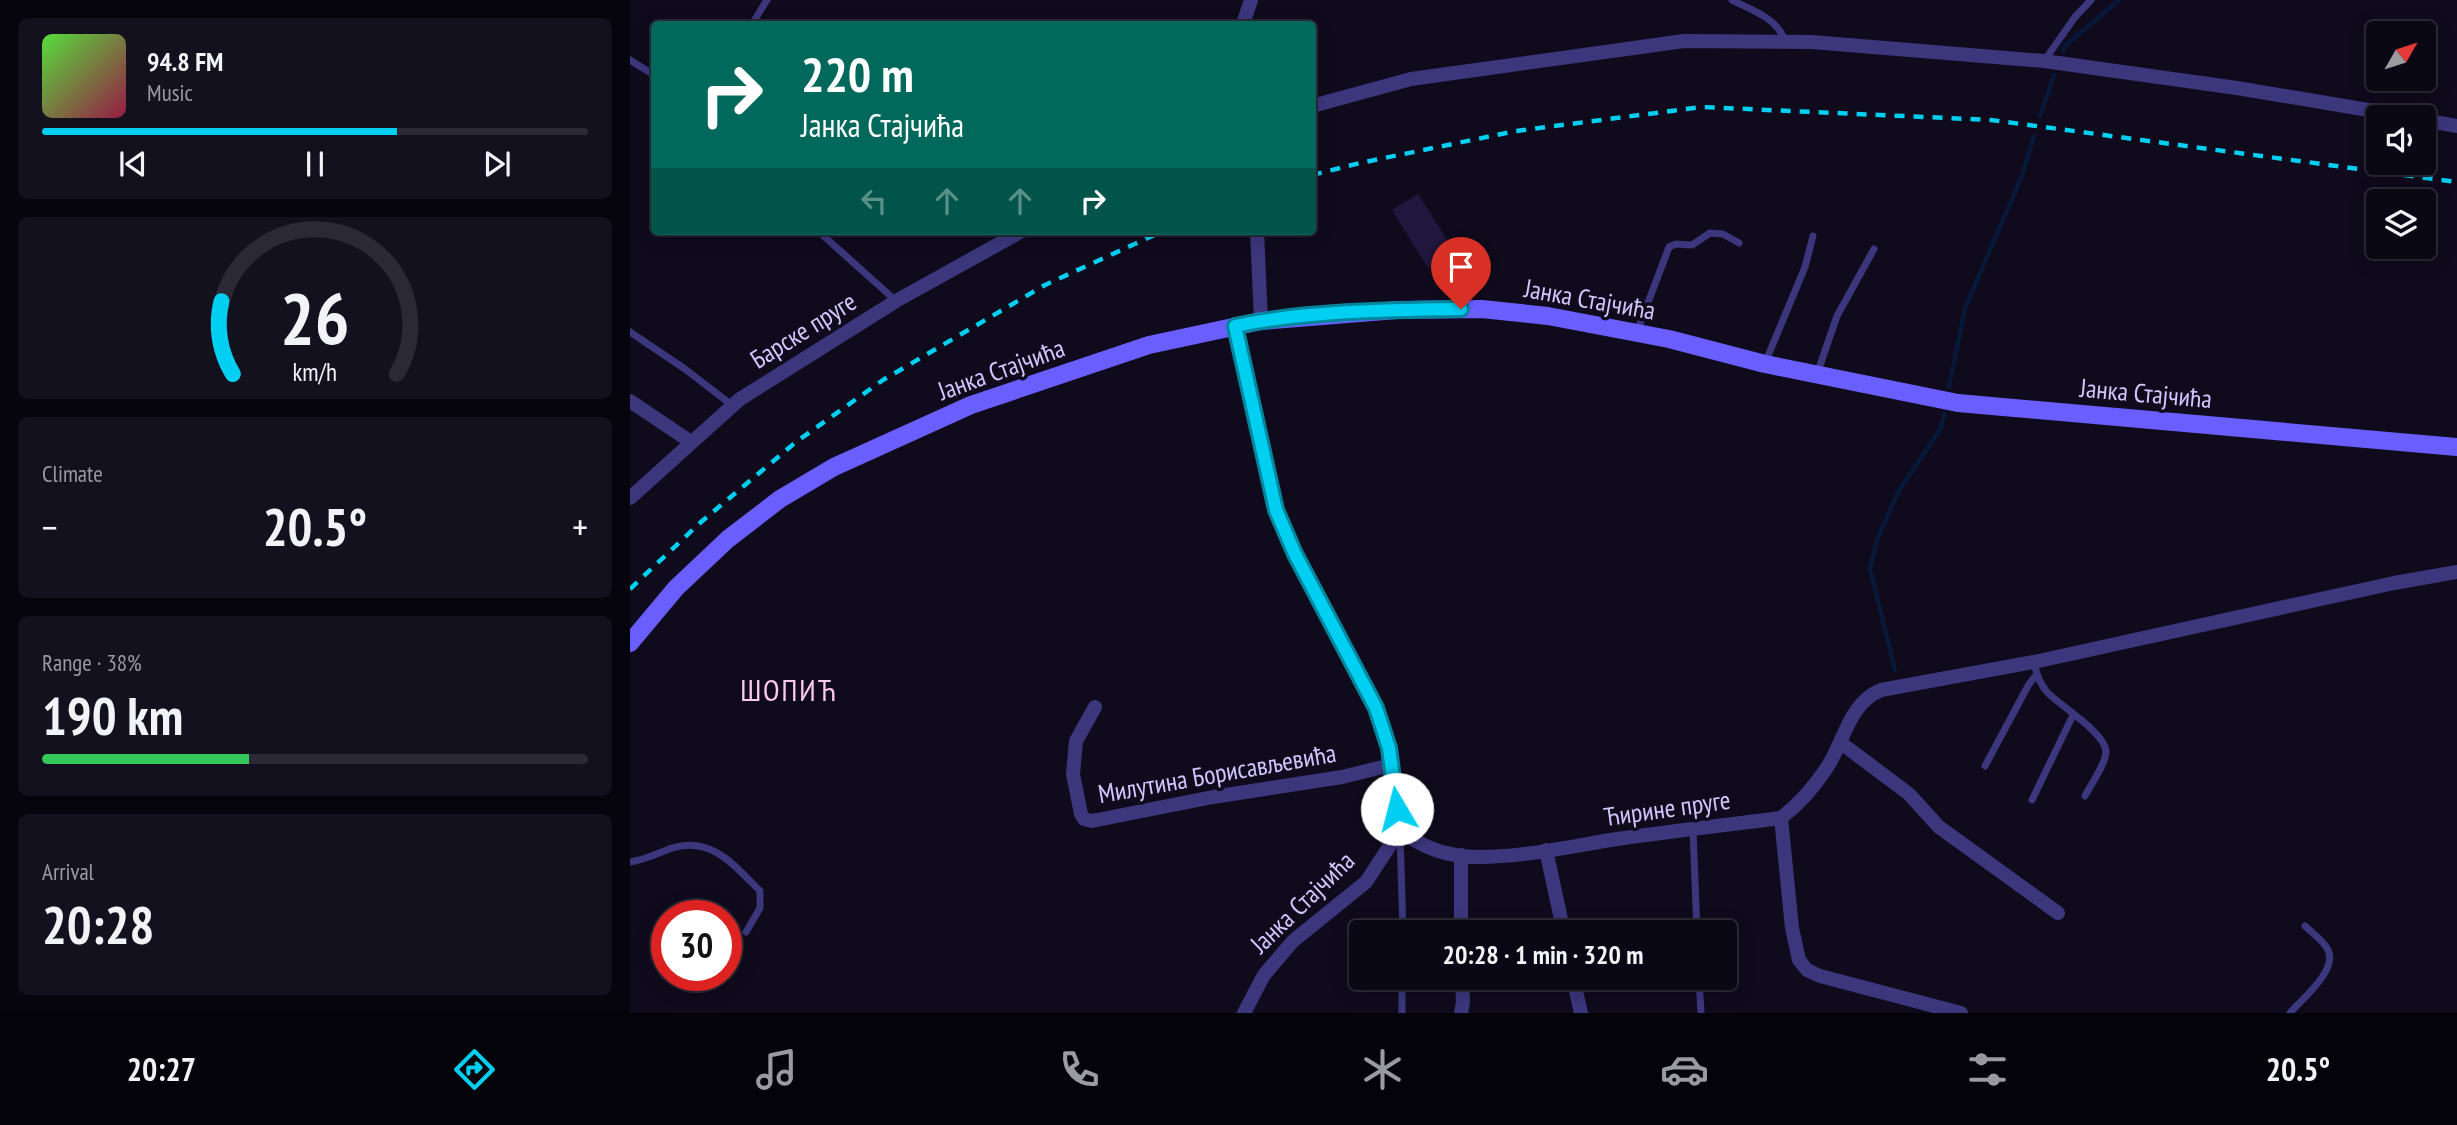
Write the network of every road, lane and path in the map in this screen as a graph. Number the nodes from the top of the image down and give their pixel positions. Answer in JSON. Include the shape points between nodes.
{"nodes":[{"id":1,"x":767,"y":0,"type":"edge"},
{"id":2,"x":1251,"y":0,"type":"edge"},
{"id":3,"x":1732,"y":0,"type":"edge"},
{"id":4,"x":2091,"y":0,"type":"edge"},
{"id":5,"x":754,"y":21,"type":"edge"},
{"id":6,"x":1244,"y":21,"type":"edge"},
{"id":7,"x":1786,"y":42,"type":"junction"},
{"id":8,"x":630,"y":60,"type":"edge"},
{"id":9,"x":2044,"y":61,"type":"junction"},
{"id":10,"x":651,"y":73,"type":"edge"},
{"id":11,"x":1316,"y":105,"type":"edge"},
{"id":12,"x":2366,"y":110,"type":"edge"},
{"id":13,"x":2436,"y":122,"type":"edge"},
{"id":14,"x":2457,"y":126,"type":"edge"},
{"id":15,"x":822,"y":235,"type":"edge"},
{"id":16,"x":1015,"y":235,"type":"edge"},
{"id":17,"x":1257,"y":235,"type":"edge"},
{"id":18,"x":1813,"y":236,"type":"dead end"},
{"id":19,"x":1739,"y":243,"type":"dead end"},
{"id":20,"x":1874,"y":249,"type":"dead end"},
{"id":21,"x":896,"y":301,"type":"junction"},
{"id":22,"x":1261,"y":321,"type":"junction"},
{"id":23,"x":1235,"y":326,"type":"junction"},
{"id":24,"x":630,"y":331,"type":"edge"},
{"id":25,"x":1637,"y":333,"type":"junction"},
{"id":26,"x":1765,"y":364,"type":"junction"},
{"id":27,"x":1817,"y":374,"type":"junction"},
{"id":28,"x":630,"y":401,"type":"edge"},
{"id":29,"x":733,"y":405,"type":"junction"},
{"id":30,"x":691,"y":442,"type":"junction"},
{"id":31,"x":2457,"y":447,"type":"edge"},
{"id":32,"x":630,"y":498,"type":"edge"},
{"id":33,"x":2457,"y":572,"type":"edge"},
{"id":34,"x":630,"y":643,"type":"edge"},
{"id":35,"x":2035,"y":668,"type":"junction"},
{"id":36,"x":1095,"y":707,"type":"dead end"},
{"id":37,"x":2073,"y":715,"type":"junction"},
{"id":38,"x":1841,"y":743,"type":"junction"},
{"id":39,"x":1391,"y":765,"type":"junction"},
{"id":40,"x":1985,"y":766,"type":"dead end"},
{"id":41,"x":2085,"y":796,"type":"dead end"},
{"id":42,"x":2032,"y":800,"type":"dead end"},
{"id":43,"x":1782,"y":818,"type":"junction"},
{"id":44,"x":1693,"y":828,"type":"junction"},
{"id":45,"x":1400,"y":830,"type":"junction"},
{"id":46,"x":1546,"y":850,"type":"junction"},
{"id":47,"x":1461,"y":855,"type":"junction"},
{"id":48,"x":630,"y":862,"type":"edge"},
{"id":49,"x":2057,"y":913,"type":"dead end"},
{"id":50,"x":1403,"y":920,"type":"edge"},
{"id":51,"x":1461,"y":920,"type":"edge"},
{"id":52,"x":1560,"y":920,"type":"edge"},
{"id":53,"x":1697,"y":920,"type":"edge"},
{"id":54,"x":2305,"y":926,"type":"dead end"},
{"id":55,"x":746,"y":932,"type":"dead end"},
{"id":56,"x":1402,"y":990,"type":"edge"},
{"id":57,"x":1462,"y":990,"type":"edge"},
{"id":58,"x":1576,"y":990,"type":"edge"},
{"id":59,"x":1700,"y":990,"type":"edge"},
{"id":60,"x":1244,"y":1013,"type":"edge"},
{"id":61,"x":1402,"y":1013,"type":"edge"},
{"id":62,"x":1461,"y":1013,"type":"edge"},
{"id":63,"x":1581,"y":1013,"type":"edge"},
{"id":64,"x":1701,"y":1013,"type":"edge"},
{"id":65,"x":1961,"y":1013,"type":"edge"},
{"id":66,"x":2290,"y":1013,"type":"edge"}],
"edges":[{"from":1,"to":5,"type":"lane"},
{"from":2,"to":6,"type":"street"},
{"from":3,"to":7,"type":"lane","via":[[1774,23]]},
{"from":4,"to":9,"type":"lane"},
{"from":7,"to":9,"type":"street"},
{"from":7,"to":11,"type":"street","via":[[1684,41],[1558,57],[1411,79]]},
{"from":8,"to":10,"type":"lane"},
{"from":9,"to":12,"type":"street"},
{"from":13,"to":14,"type":"street"},
{"from":15,"to":21,"type":"lane"},
{"from":16,"to":21,"type":"street","name":"Барске пруге"},
{"from":17,"to":22,"type":"street"},
{"from":18,"to":26,"type":"lane"},
{"from":19,"to":25,"type":"lane","via":[[1710,233],[1692,245],[1669,247]]},
{"from":20,"to":27,"type":"lane","via":[[1837,316]]},
{"from":21,"to":29,"type":"street","name":"Барске пруге"},
{"from":22,"to":23,"type":"street","name":"Јанка Стајчића"},
{"from":22,"to":25,"type":"street","name":"Јанка Стајчића","via":[[1397,310],[1482,309]]},
{"from":23,"to":34,"type":"street","name":"Јанка Стајчића","via":[[1149,345],[971,405],[834,467],[727,538],[676,588]]},
{"from":23,"to":39,"type":"street","via":[[1276,510],[1376,708]]},
{"from":24,"to":29,"type":"lane"},
{"from":25,"to":26,"type":"street","name":"Јанка Стајчића"},
{"from":26,"to":27,"type":"street","name":"Јанка Стајчића"},
{"from":27,"to":31,"type":"street","name":"Јанка Стајчића","via":[[1958,403]]},
{"from":28,"to":30,"type":"street"},
{"from":29,"to":30,"type":"street","name":"Барске пруге"},
{"from":30,"to":32,"type":"street","name":"Барске пруге"},
{"from":33,"to":35,"type":"street"},
{"from":35,"to":37,"type":"lane","via":[[2046,691]]},
{"from":35,"to":38,"type":"street","via":[[1881,690],[1858,705]]},
{"from":35,"to":40,"type":"lane"},
{"from":36,"to":39,"type":"street","name":"Милутина Борисављевића","via":[[1076,741],[1073,774],[1081,814],[1092,821]]},
{"from":37,"to":41,"type":"lane","via":[[2100,737],[2106,748],[2106,757]]},
{"from":37,"to":42,"type":"lane"},
{"from":38,"to":43,"type":"street","via":[[1826,770]]},
{"from":38,"to":49,"type":"street","via":[[1909,794],[1939,827]]},
{"from":39,"to":45,"type":"street"},
{"from":43,"to":44,"type":"street","name":"Ћирине пруге"},
{"from":43,"to":65,"type":"street","via":[[1792,928],[1799,960],[1808,970]]},
{"from":44,"to":46,"type":"street","name":"Ћирине пруге"},
{"from":44,"to":53,"type":"lane"},
{"from":45,"to":47,"type":"street","name":"Ћирине пруге","via":[[1414,842]]},
{"from":45,"to":50,"type":"lane"},
{"from":45,"to":60,"type":"street","name":"Јанка Стајчића","via":[[1366,882],[1293,942],[1264,975]]},
{"from":46,"to":47,"type":"street","name":"Ћирине пруге"},
{"from":46,"to":52,"type":"street"},
{"from":47,"to":51,"type":"street"},
{"from":48,"to":55,"type":"lane","via":[[687,846],[722,854],[760,891],[760,908]]},
{"from":54,"to":66,"type":"lane","via":[[2327,948],[2330,961],[2326,973]]},
{"from":56,"to":61,"type":"lane"},
{"from":57,"to":62,"type":"street"},
{"from":58,"to":63,"type":"street"},
{"from":59,"to":64,"type":"lane"}]}
